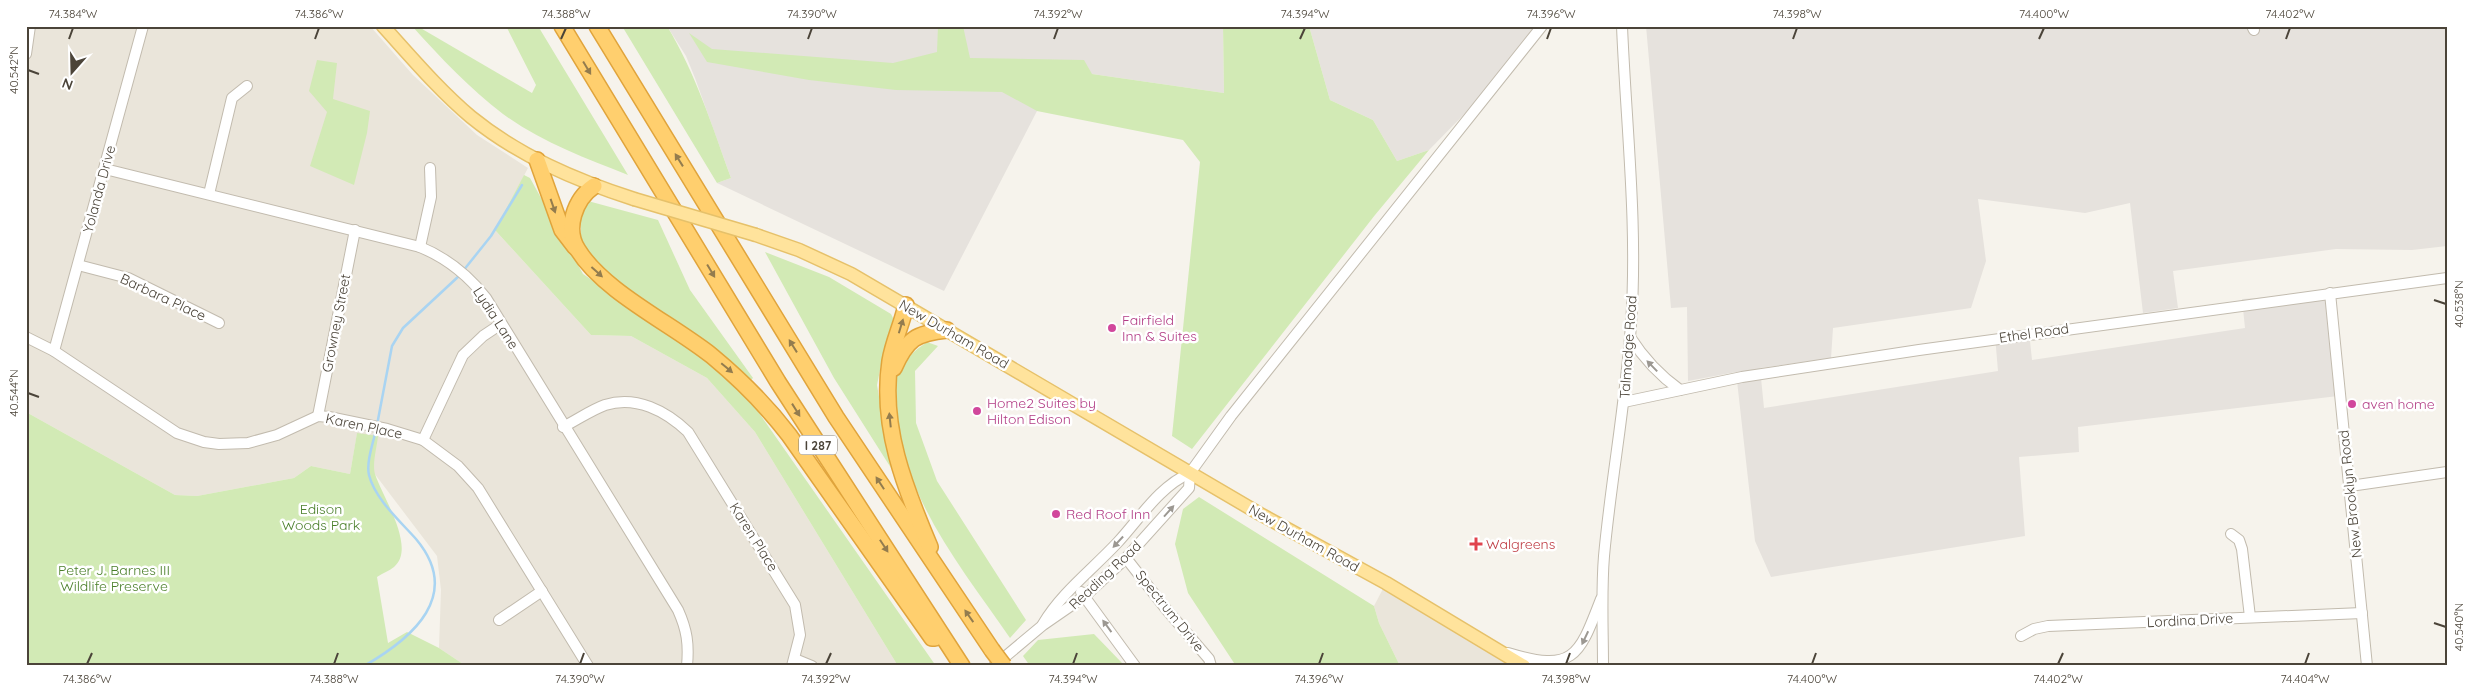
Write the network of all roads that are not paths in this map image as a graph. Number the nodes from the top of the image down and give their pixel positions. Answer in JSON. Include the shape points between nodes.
{"nodes":[{"id":1,"x":30,"y":26,"type":"edge"},
{"id":2,"x":143,"y":26,"type":"edge"},
{"id":3,"x":384,"y":26,"type":"edge"},
{"id":4,"x":562,"y":26,"type":"edge"},
{"id":5,"x":597,"y":26,"type":"edge"},
{"id":6,"x":1542,"y":26,"type":"edge"},
{"id":7,"x":1622,"y":26,"type":"edge"},
{"id":8,"x":26,"y":54,"type":"edge"},
{"id":9,"x":247,"y":86,"type":"dead end"},
{"id":10,"x":537,"y":160,"type":"junction"},
{"id":11,"x":430,"y":168,"type":"dead end"},
{"id":12,"x":104,"y":169,"type":"junction"},
{"id":13,"x":594,"y":186,"type":"junction"},
{"id":14,"x":209,"y":194,"type":"junction"},
{"id":15,"x":355,"y":230,"type":"junction"},
{"id":16,"x":420,"y":247,"type":"junction"},
{"id":17,"x":576,"y":248,"type":"junction"},
{"id":18,"x":78,"y":265,"type":"junction"},
{"id":19,"x":2447,"y":278,"type":"edge"},
{"id":20,"x":2330,"y":293,"type":"junction"},
{"id":21,"x":906,"y":305,"type":"junction"},
{"id":22,"x":219,"y":323,"type":"dead end"},
{"id":23,"x":501,"y":324,"type":"junction"},
{"id":24,"x":947,"y":330,"type":"junction"},
{"id":25,"x":26,"y":337,"type":"edge"},
{"id":26,"x":1630,"y":337,"type":"junction"},
{"id":27,"x":54,"y":351,"type":"junction"},
{"id":28,"x":889,"y":380,"type":"junction"},
{"id":29,"x":1680,"y":390,"type":"junction"},
{"id":30,"x":1624,"y":402,"type":"junction"},
{"id":31,"x":318,"y":416,"type":"junction"},
{"id":32,"x":563,"y":428,"type":"junction"},
{"id":33,"x":423,"y":440,"type":"junction"},
{"id":34,"x":2447,"y":472,"type":"edge"},
{"id":35,"x":1190,"y":473,"type":"junction"},
{"id":36,"x":2350,"y":486,"type":"junction"},
{"id":37,"x":2231,"y":534,"type":"dead end"},
{"id":38,"x":1126,"y":558,"type":"junction"},
{"id":39,"x":945,"y":582,"type":"junction"},
{"id":40,"x":1075,"y":585,"type":"junction"},
{"id":41,"x":542,"y":591,"type":"junction"},
{"id":42,"x":1604,"y":593,"type":"junction"},
{"id":43,"x":1085,"y":596,"type":"junction"},
{"id":44,"x":2362,"y":613,"type":"junction"},
{"id":45,"x":2250,"y":617,"type":"junction"},
{"id":46,"x":499,"y":620,"type":"dead end"},
{"id":47,"x":1042,"y":625,"type":"junction"},
{"id":48,"x":2020,"y":636,"type":"dead end"},
{"id":49,"x":946,"y":641,"type":"junction"},
{"id":50,"x":1603,"y":648,"type":"junction"},
{"id":51,"x":1499,"y":650,"type":"junction"},
{"id":52,"x":960,"y":661,"type":"edge"},
{"id":53,"x":794,"y":663,"type":"edge"},
{"id":54,"x":588,"y":666,"type":"edge"},
{"id":55,"x":687,"y":666,"type":"edge"},
{"id":56,"x":812,"y":666,"type":"edge"},
{"id":57,"x":994,"y":666,"type":"edge"},
{"id":58,"x":1004,"y":666,"type":"edge"},
{"id":59,"x":1135,"y":666,"type":"edge"},
{"id":60,"x":1211,"y":666,"type":"edge"},
{"id":61,"x":1517,"y":666,"type":"edge"},
{"id":62,"x":1524,"y":666,"type":"edge"},
{"id":63,"x":1603,"y":666,"type":"edge"},
{"id":64,"x":1609,"y":666,"type":"edge"},
{"id":65,"x":2367,"y":666,"type":"edge"}],
"edges":[{"from":1,"to":8,"type":"street"},
{"from":2,"to":12,"type":"street","name":"Yolanda Drive"},
{"from":3,"to":10,"type":"main road","name":"New Durham Road","via":[[414,61],[471,116]]},
{"from":4,"to":49,"type":"highway","number":"I 287","one_way":true,"via":[[787,397]]},
{"from":39,"to":5,"type":"highway","number":"I 287","one_way":true,"via":[[836,416]]},
{"from":6,"to":35,"type":"street","via":[[1231,416]]},
{"from":7,"to":26,"type":"street","name":"Talmadge Road","via":[[1633,252]]},
{"from":9,"to":14,"type":"street","via":[[232,98]]},
{"from":10,"to":13,"type":"main road","name":"New Durham Road"},
{"from":10,"to":17,"type":"highway","one_way":true,"via":[[562,230]]},
{"from":11,"to":16,"type":"street","via":[[431,197]]},
{"from":12,"to":14,"type":"street","name":"Lydia Lane"},
{"from":12,"to":18,"type":"street","name":"Yolanda Drive"},
{"from":13,"to":17,"type":"highway","via":[[579,200],[573,214]]},
{"from":13,"to":21,"type":"main road","name":"New Durham Road","bridge":true,"via":[[756,235],[830,263]]},
{"from":14,"to":15,"type":"street","name":"Lydia Lane"},
{"from":15,"to":16,"type":"street","name":"Lydia Lane"},
{"from":15,"to":31,"type":"street","name":"Growney Street"},
{"from":16,"to":23,"type":"street","name":"Lydia Lane","via":[[443,258],[466,276],[486,298]]},
{"from":17,"to":49,"type":"highway","one_way":true,"via":[[588,264],[612,285],[710,355],[766,405],[932,638]]},
{"from":18,"to":22,"type":"street","name":"Barbara Place","via":[[128,278]]},
{"from":18,"to":27,"type":"street","name":"Yolanda Drive"},
{"from":19,"to":20,"type":"street","name":"Ethel Road"},
{"from":20,"to":29,"type":"street","name":"Ethel Road","via":[[1910,351]]},
{"from":20,"to":36,"type":"street","name":"New Brooklyn Road"},
{"from":21,"to":24,"type":"main road","name":"New Durham Road"},
{"from":28,"to":21,"type":"highway","one_way":true,"via":[[890,360]]},
{"from":23,"to":32,"type":"street","name":"Lydia Lane"},
{"from":23,"to":33,"type":"street","via":[[463,355]]},
{"from":24,"to":28,"type":"highway","via":[[920,334],[911,340]]},
{"from":24,"to":35,"type":"main road","name":"New Durham Road"},
{"from":25,"to":27,"type":"street","name":"Karen Place"},
{"from":29,"to":26,"type":"street","one_way":true,"via":[[1642,357]]},
{"from":26,"to":30,"type":"street","name":"Talmadge Road"},
{"from":27,"to":31,"type":"street","name":"Karen Place","via":[[177,433],[204,442],[233,444],[262,440]]},
{"from":39,"to":28,"type":"highway","one_way":true,"via":[[897,461],[890,427]]},
{"from":29,"to":30,"type":"street","name":"Ethel Road"},
{"from":30,"to":42,"type":"street","name":"Talmadge Road","via":[[1604,559]]},
{"from":31,"to":33,"type":"street","name":"Karen Place","via":[[373,426]]},
{"from":32,"to":53,"type":"street","name":"Karen Place","via":[[606,405],[625,403],[656,409],[688,432],[795,606],[800,635]]},
{"from":32,"to":55,"type":"street","name":"Lydia Lane","via":[[678,610],[689,644]]},
{"from":33,"to":41,"type":"street","name":"Karen Place","via":[[468,476]]},
{"from":34,"to":36,"type":"street"},
{"from":38,"to":35,"type":"street","name":"Reading Road","one_way":true,"via":[[1190,488]]},
{"from":35,"to":40,"type":"street","name":"Reading Road","one_way":true,"via":[[1174,480]]},
{"from":35,"to":51,"type":"main road","name":"New Durham Road"},
{"from":36,"to":44,"type":"street","name":"New Brooklyn Road"},
{"from":37,"to":45,"type":"street","via":[[2242,549]]},
{"from":38,"to":43,"type":"street","name":"Reading Road"},
{"from":38,"to":60,"type":"street","name":"Spectrum Drive","via":[[1209,659]]},
{"from":58,"to":39,"type":"highway","number":"I 287","one_way":true,"bridge":true},
{"from":40,"to":43,"type":"street"},
{"from":40,"to":47,"type":"street","name":"Reading Road"},
{"from":41,"to":46,"type":"street"},
{"from":41,"to":54,"type":"street","name":"Karen Place"},
{"from":42,"to":50,"type":"street","name":"Talmadge Road"},
{"from":42,"to":51,"type":"street","one_way":true,"via":[[1582,645],[1573,654],[1559,660],[1541,661]]},
{"from":43,"to":47,"type":"street","name":"Reading Road"},
{"from":59,"to":43,"type":"street","one_way":true},
{"from":44,"to":45,"type":"street","name":"Lordina Drive"},
{"from":44,"to":65,"type":"street","name":"New Brooklyn Road"},
{"from":45,"to":48,"type":"street","name":"Lordina Drive","via":[[2048,626]]},
{"from":47,"to":57,"type":"street"},
{"from":49,"to":52,"type":"highway","number":"I 287"},
{"from":50,"to":63,"type":"street","name":"Talmadge Road"},
{"from":50,"to":64,"type":"street"},
{"from":51,"to":61,"type":"street"},
{"from":51,"to":62,"type":"main road","name":"New Durham Road"},
{"from":53,"to":56,"type":"street"}]}
